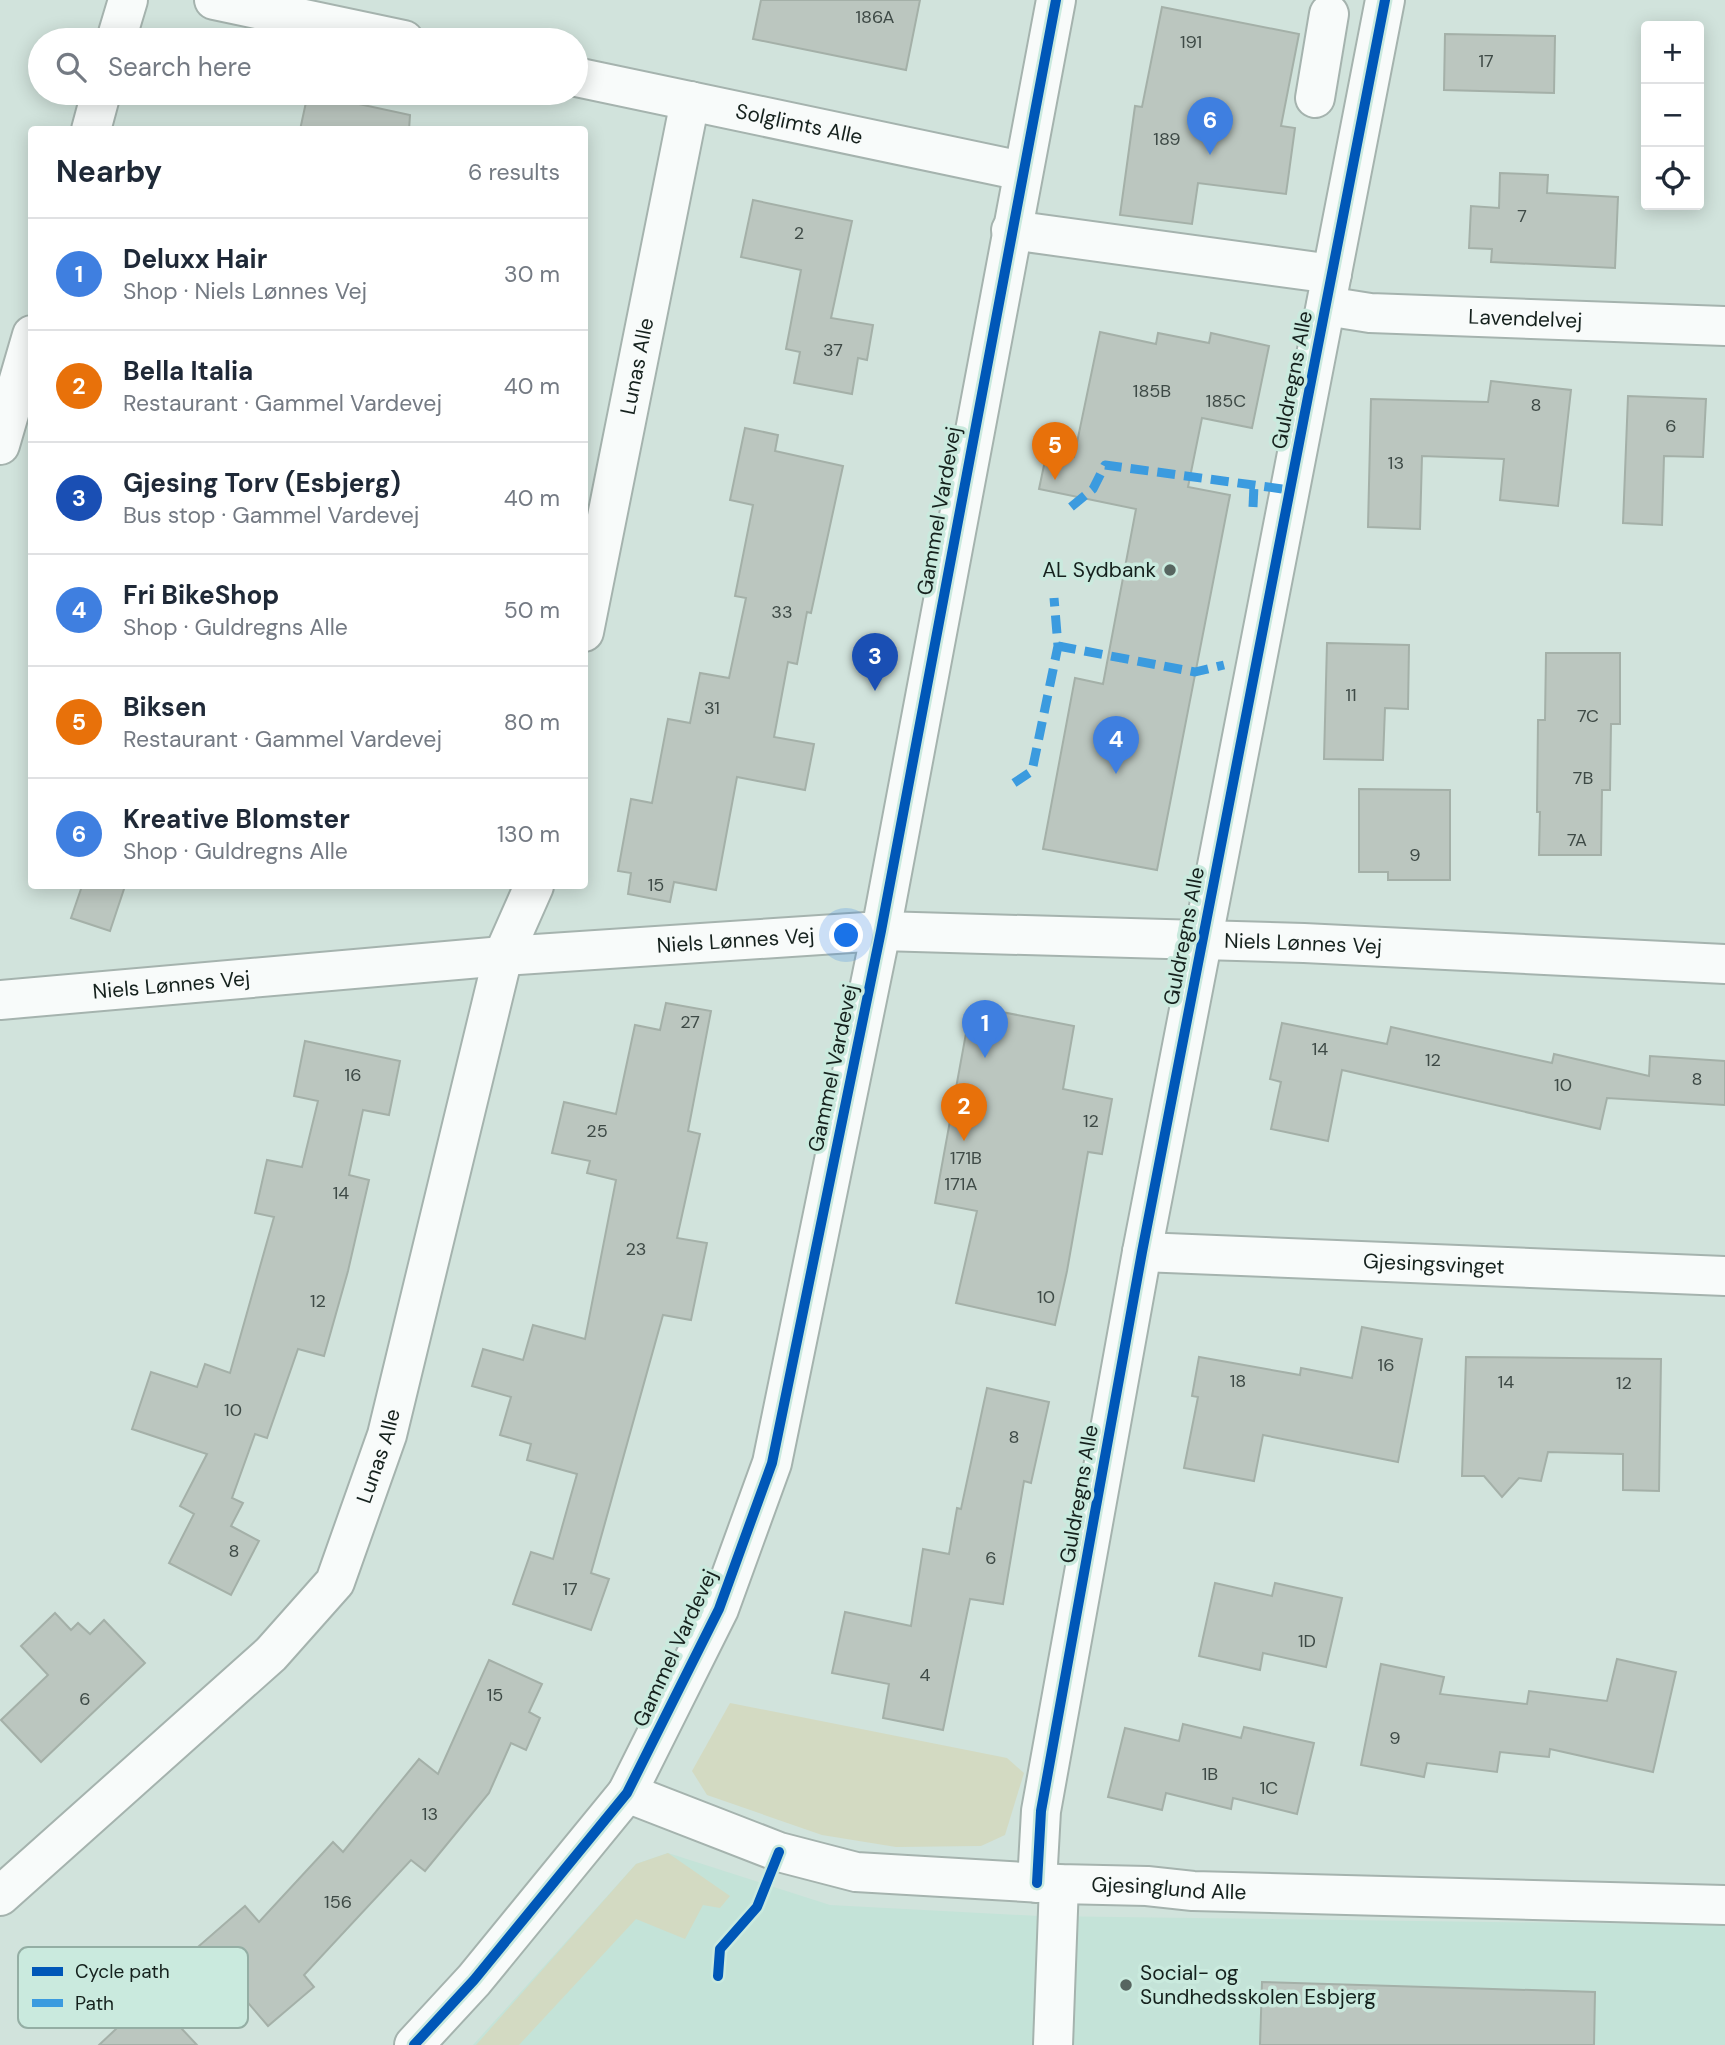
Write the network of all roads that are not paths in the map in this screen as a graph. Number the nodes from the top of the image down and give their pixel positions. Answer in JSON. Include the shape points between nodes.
{"nodes":[{"id":1,"x":128,"y":0,"type":"edge"},
{"id":2,"x":214,"y":0,"type":"edge"},
{"id":3,"x":1056,"y":0,"type":"edge"},
{"id":4,"x":1385,"y":0,"type":"edge"},
{"id":5,"x":1329,"y":14,"type":"dead end"},
{"id":6,"x":120,"y":28,"type":"edge"},
{"id":7,"x":347,"y":28,"type":"edge"},
{"id":8,"x":1321,"y":56,"type":"junction"},
{"id":9,"x":1372,"y":65,"type":"junction"},
{"id":10,"x":588,"y":79,"type":"edge"},
{"id":11,"x":1314,"y":98,"type":"dead end"},
{"id":12,"x":690,"y":101,"type":"junction"},
{"id":13,"x":98,"y":105,"type":"edge"},
{"id":14,"x":92,"y":126,"type":"edge"},
{"id":15,"x":1022,"y":171,"type":"junction"},
{"id":16,"x":1011,"y":230,"type":"junction"},
{"id":17,"x":1329,"y":290,"type":"junction"},
{"id":18,"x":1725,"y":326,"type":"edge"},
{"id":19,"x":28,"y":349,"type":"edge"},
{"id":20,"x":0,"y":445,"type":"edge"},
{"id":21,"x":588,"y":612,"type":"edge"},
{"id":22,"x":533,"y":889,"type":"edge"},
{"id":23,"x":881,"y":931,"type":"junction"},
{"id":24,"x":1203,"y":939,"type":"junction"},
{"id":25,"x":503,"y":956,"type":"junction"},
{"id":26,"x":1725,"y":964,"type":"edge"},
{"id":27,"x":0,"y":1000,"type":"edge"},
{"id":28,"x":1142,"y":1252,"type":"junction"},
{"id":29,"x":1725,"y":1276,"type":"edge"},
{"id":30,"x":627,"y":1793,"type":"junction"},
{"id":31,"x":1048,"y":1883,"type":"junction"},
{"id":32,"x":0,"y":1896,"type":"edge"},
{"id":33,"x":1725,"y":1906,"type":"edge"},
{"id":34,"x":414,"y":2045,"type":"edge"},
{"id":35,"x":1053,"y":2045,"type":"edge"}],
"edges":[{"from":1,"to":6,"type":"street"},
{"from":2,"to":7,"type":"street"},
{"from":3,"to":15,"type":"street","name":"Gammel Vardevej"},
{"from":4,"to":9,"type":"street","name":"Guldregns Alle"},
{"from":5,"to":8,"type":"street"},
{"from":8,"to":9,"type":"street"},
{"from":8,"to":11,"type":"street"},
{"from":9,"to":17,"type":"street","name":"Guldregns Alle"},
{"from":10,"to":12,"type":"street","name":"Solglimts Alle"},
{"from":12,"to":15,"type":"street","name":"Solglimts Alle"},
{"from":12,"to":21,"type":"street","name":"Lunas Alle"},
{"from":13,"to":14,"type":"street"},
{"from":15,"to":16,"type":"street","name":"Gammel Vardevej"},
{"from":16,"to":17,"type":"street","name":"Lavendelvej"},
{"from":16,"to":23,"type":"street","name":"Gammel Vardevej"},
{"from":17,"to":18,"type":"street","name":"Lavendelvej","via":[[1370,313]]},
{"from":17,"to":24,"type":"street","name":"Guldregns Alle"},
{"from":19,"to":20,"type":"street"},
{"from":22,"to":25,"type":"street","name":"Lunas Alle"},
{"from":23,"to":24,"type":"street","name":"Niels Lønnes Vej"},
{"from":23,"to":25,"type":"street","name":"Niels Lønnes Vej"},
{"from":23,"to":30,"type":"street","name":"Gammel Vardevej","via":[[772,1463],[719,1609]]},
{"from":24,"to":26,"type":"street","name":"Niels Lønnes Vej"},
{"from":24,"to":28,"type":"street","name":"Guldregns Alle"},
{"from":25,"to":27,"type":"street","name":"Niels Lønnes Vej"},
{"from":25,"to":32,"type":"street","name":"Lunas Alle","via":[[387,1434],[335,1582],[271,1654]]},
{"from":28,"to":29,"type":"street","name":"Gjesingsvinget"},
{"from":28,"to":31,"type":"street","name":"Guldregns Alle","via":[[1041,1811]]},
{"from":30,"to":31,"type":"street","name":"Gjesinglund Alle","via":[[779,1852],[856,1872]]},
{"from":30,"to":34,"type":"street","name":"Gammel Vardevej","via":[[474,1980]]},
{"from":31,"to":33,"type":"street","name":"Gjesinglund Alle"},
{"from":31,"to":35,"type":"street","name":"Guldregns Alle"}]}
